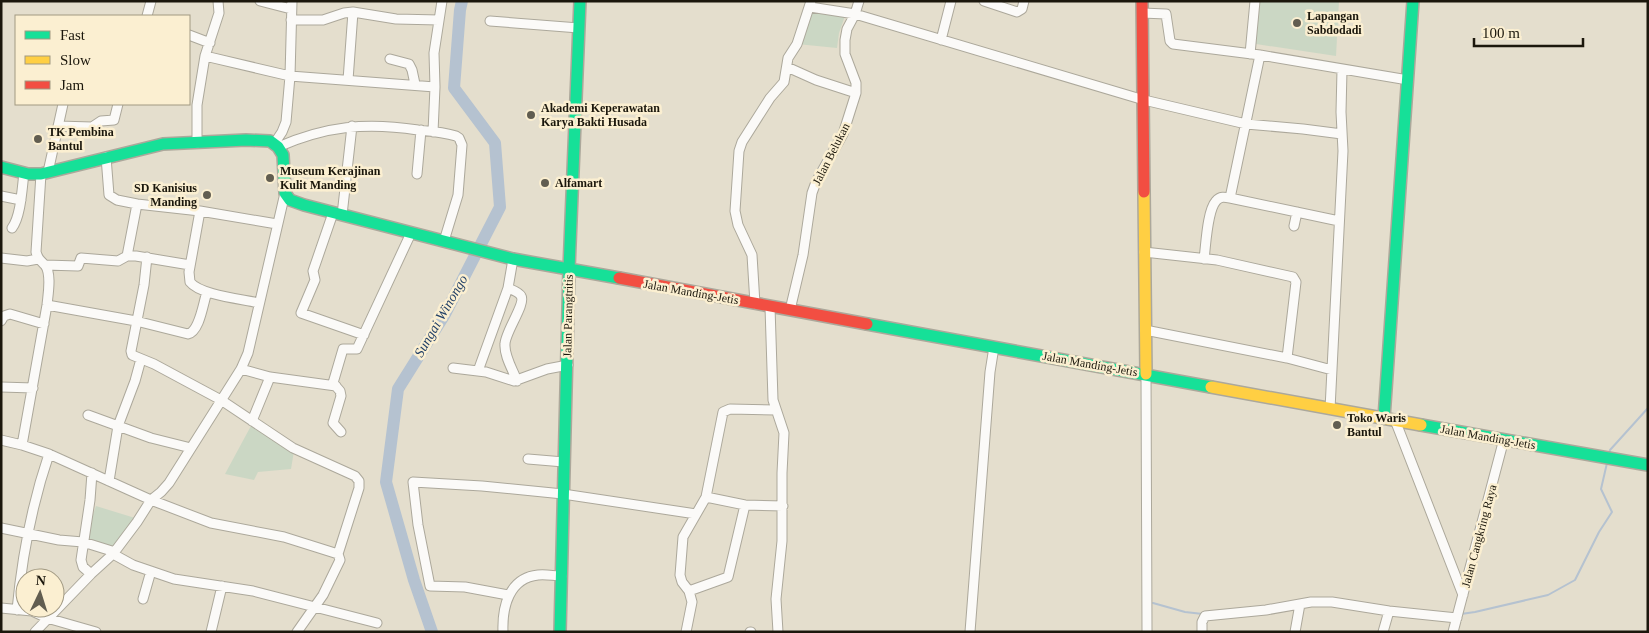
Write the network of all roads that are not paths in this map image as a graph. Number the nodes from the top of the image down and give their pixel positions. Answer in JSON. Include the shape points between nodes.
{"nodes":[{"id":1,"x":151,"y":1,"type":"edge"},
{"id":2,"x":218,"y":1,"type":"edge"},
{"id":3,"x":260,"y":1,"type":"edge"},
{"id":4,"x":442,"y":1,"type":"edge"},
{"id":5,"x":580,"y":1,"type":"edge"},
{"id":6,"x":859,"y":1,"type":"edge"},
{"id":7,"x":951,"y":1,"type":"edge"},
{"id":8,"x":984,"y":1,"type":"edge"},
{"id":9,"x":1024,"y":1,"type":"edge"},
{"id":10,"x":1256,"y":1,"type":"edge"},
{"id":11,"x":1413,"y":1,"type":"edge"},
{"id":12,"x":810,"y":4,"type":"edge"},
{"id":13,"x":292,"y":5,"type":"edge"},
{"id":14,"x":1142,"y":7,"type":"edge"},
{"id":15,"x":353,"y":12,"type":"junction"},
{"id":16,"x":855,"y":14,"type":"junction"},
{"id":17,"x":147,"y":15,"type":"edge"},
{"id":18,"x":291,"y":20,"type":"junction"},
{"id":19,"x":438,"y":20,"type":"junction"},
{"id":20,"x":490,"y":22,"type":"dead end"},
{"id":21,"x":580,"y":28,"type":"junction"},
{"id":22,"x":190,"y":35,"type":"edge"},
{"id":23,"x":940,"y":40,"type":"junction"},
{"id":24,"x":210,"y":43,"type":"junction"},
{"id":25,"x":1250,"y":54,"type":"junction"},
{"id":26,"x":1260,"y":55,"type":"junction"},
{"id":27,"x":205,"y":56,"type":"junction"},
{"id":28,"x":390,"y":59,"type":"dead end"},
{"id":29,"x":787,"y":68,"type":"junction"},
{"id":30,"x":1342,"y":70,"type":"junction"},
{"id":31,"x":290,"y":76,"type":"junction"},
{"id":32,"x":348,"y":80,"type":"junction"},
{"id":33,"x":1408,"y":80,"type":"junction"},
{"id":34,"x":415,"y":84,"type":"junction"},
{"id":35,"x":436,"y":87,"type":"junction"},
{"id":36,"x":856,"y":93,"type":"junction"},
{"id":37,"x":1144,"y":100,"type":"junction"},
{"id":38,"x":193,"y":104,"type":"edge"},
{"id":39,"x":63,"y":105,"type":"edge"},
{"id":40,"x":118,"y":105,"type":"edge"},
{"id":41,"x":1246,"y":124,"type":"junction"},
{"id":42,"x":58,"y":126,"type":"junction"},
{"id":43,"x":352,"y":126,"type":"junction"},
{"id":44,"x":421,"y":130,"type":"junction"},
{"id":45,"x":433,"y":132,"type":"junction"},
{"id":46,"x":1342,"y":134,"type":"junction"},
{"id":47,"x":197,"y":143,"type":"junction"},
{"id":48,"x":276,"y":146,"type":"junction"},
{"id":49,"x":106,"y":157,"type":"junction"},
{"id":50,"x":1,"y":167,"type":"edge"},
{"id":51,"x":24,"y":173,"type":"junction"},
{"id":52,"x":45,"y":173,"type":"junction"},
{"id":53,"x":417,"y":174,"type":"dead end"},
{"id":54,"x":285,"y":193,"type":"junction"},
{"id":55,"x":1,"y":196,"type":"edge"},
{"id":56,"x":1230,"y":198,"type":"junction"},
{"id":57,"x":21,"y":200,"type":"junction"},
{"id":58,"x":137,"y":204,"type":"junction"},
{"id":59,"x":200,"y":211,"type":"junction"},
{"id":60,"x":1297,"y":212,"type":"junction"},
{"id":61,"x":338,"y":214,"type":"junction"},
{"id":62,"x":1339,"y":221,"type":"junction"},
{"id":63,"x":277,"y":224,"type":"junction"},
{"id":64,"x":1294,"y":226,"type":"dead end"},
{"id":65,"x":12,"y":228,"type":"dead end"},
{"id":66,"x":410,"y":233,"type":"junction"},
{"id":67,"x":444,"y":241,"type":"junction"},
{"id":68,"x":1144,"y":252,"type":"junction"},
{"id":69,"x":127,"y":256,"type":"junction"},
{"id":70,"x":1,"y":258,"type":"edge"},
{"id":71,"x":147,"y":258,"type":"junction"},
{"id":72,"x":513,"y":259,"type":"junction"},
{"id":73,"x":1204,"y":259,"type":"junction"},
{"id":74,"x":42,"y":262,"type":"junction"},
{"id":75,"x":190,"y":265,"type":"junction"},
{"id":76,"x":569,"y":269,"type":"junction"},
{"id":77,"x":508,"y":288,"type":"junction"},
{"id":78,"x":207,"y":292,"type":"junction"},
{"id":79,"x":259,"y":303,"type":"junction"},
{"id":80,"x":755,"y":304,"type":"junction"},
{"id":81,"x":48,"y":305,"type":"junction"},
{"id":82,"x":770,"y":307,"type":"junction"},
{"id":83,"x":790,"y":310,"type":"junction"},
{"id":84,"x":1,"y":321,"type":"edge"},
{"id":85,"x":136,"y":321,"type":"junction"},
{"id":86,"x":44,"y":324,"type":"junction"},
{"id":87,"x":1145,"y":330,"type":"junction"},
{"id":88,"x":364,"y":335,"type":"junction"},
{"id":89,"x":994,"y":347,"type":"junction"},
{"id":90,"x":1287,"y":358,"type":"junction"},
{"id":91,"x":141,"y":359,"type":"junction"},
{"id":92,"x":568,"y":365,"type":"junction"},
{"id":93,"x":453,"y":368,"type":"dead end"},
{"id":94,"x":242,"y":369,"type":"junction"},
{"id":95,"x":1332,"y":370,"type":"junction"},
{"id":96,"x":478,"y":371,"type":"junction"},
{"id":97,"x":1146,"y":374,"type":"junction"},
{"id":98,"x":270,"y":377,"type":"junction"},
{"id":99,"x":517,"y":381,"type":"junction"},
{"id":100,"x":336,"y":386,"type":"junction"},
{"id":101,"x":1,"y":387,"type":"edge"},
{"id":102,"x":32,"y":388,"type":"junction"},
{"id":103,"x":221,"y":400,"type":"junction"},
{"id":104,"x":1330,"y":409,"type":"junction"},
{"id":105,"x":776,"y":410,"type":"junction"},
{"id":106,"x":88,"y":415,"type":"dead end"},
{"id":107,"x":1389,"y":419,"type":"junction"},
{"id":108,"x":252,"y":421,"type":"junction"},
{"id":109,"x":118,"y":426,"type":"junction"},
{"id":110,"x":340,"y":432,"type":"dead end"},
{"id":111,"x":1,"y":440,"type":"edge"},
{"id":112,"x":1504,"y":440,"type":"junction"},
{"id":113,"x":22,"y":446,"type":"junction"},
{"id":114,"x":191,"y":448,"type":"junction"},
{"id":115,"x":49,"y":454,"type":"junction"},
{"id":116,"x":528,"y":458,"type":"dead end"},
{"id":117,"x":564,"y":462,"type":"junction"},
{"id":118,"x":1648,"y":466,"type":"edge"},
{"id":119,"x":92,"y":473,"type":"junction"},
{"id":120,"x":109,"y":481,"type":"junction"},
{"id":121,"x":563,"y":494,"type":"junction"},
{"id":122,"x":706,"y":497,"type":"junction"},
{"id":123,"x":150,"y":500,"type":"junction"},
{"id":124,"x":745,"y":505,"type":"junction"},
{"id":125,"x":783,"y":506,"type":"junction"},
{"id":126,"x":696,"y":514,"type":"junction"},
{"id":127,"x":1,"y":528,"type":"edge"},
{"id":128,"x":28,"y":534,"type":"junction"},
{"id":129,"x":83,"y":542,"type":"junction"},
{"id":130,"x":114,"y":553,"type":"junction"},
{"id":131,"x":338,"y":554,"type":"junction"},
{"id":132,"x":22,"y":568,"type":"edge"},
{"id":133,"x":151,"y":572,"type":"junction"},
{"id":134,"x":91,"y":574,"type":"junction"},
{"id":135,"x":562,"y":576,"type":"junction"},
{"id":136,"x":222,"y":586,"type":"junction"},
{"id":137,"x":689,"y":591,"type":"junction"},
{"id":138,"x":508,"y":595,"type":"junction"},
{"id":139,"x":1463,"y":595,"type":"junction"},
{"id":140,"x":143,"y":599,"type":"dead end"},
{"id":141,"x":65,"y":601,"type":"edge"},
{"id":142,"x":1300,"y":604,"type":"junction"},
{"id":143,"x":1,"y":608,"type":"edge"},
{"id":144,"x":315,"y":608,"type":"junction"},
{"id":145,"x":15,"y":610,"type":"edge"},
{"id":146,"x":1389,"y":611,"type":"junction"},
{"id":147,"x":1457,"y":616,"type":"junction"},
{"id":148,"x":48,"y":618,"type":"joint"},
{"id":149,"x":377,"y":623,"type":"dead end"},
{"id":150,"x":35,"y":632,"type":"edge"},
{"id":151,"x":96,"y":632,"type":"edge"},
{"id":152,"x":211,"y":632,"type":"edge"},
{"id":153,"x":298,"y":632,"type":"edge"},
{"id":154,"x":503,"y":632,"type":"edge"},
{"id":155,"x":560,"y":632,"type":"edge"},
{"id":156,"x":686,"y":632,"type":"edge"},
{"id":157,"x":778,"y":632,"type":"edge"},
{"id":158,"x":970,"y":632,"type":"edge"},
{"id":159,"x":1147,"y":632,"type":"edge"},
{"id":160,"x":1202,"y":632,"type":"edge"},
{"id":161,"x":1295,"y":632,"type":"edge"},
{"id":162,"x":1383,"y":632,"type":"edge"},
{"id":163,"x":1453,"y":632,"type":"edge"}],
"edges":[{"from":1,"to":17,"type":"street"},
{"from":2,"to":24,"type":"street","via":[[219,13]]},
{"from":3,"to":13,"type":"street"},
{"from":4,"to":19,"type":"street"},
{"from":5,"to":21,"type":"main road","name":"Jalan Parangtritis"},
{"from":6,"to":16,"type":"street","name":"Jalan Belukan"},
{"from":7,"to":23,"type":"street"},
{"from":8,"to":9,"type":"street","via":[[1017,12],[1022,9]]},
{"from":10,"to":25,"type":"street"},
{"from":11,"to":33,"type":"main road"},
{"from":12,"to":16,"type":"street"},
{"from":12,"to":29,"type":"street"},
{"from":13,"to":18,"type":"street"},
{"from":14,"to":25,"type":"street","via":[[1166,14],[1172,44]]},
{"from":14,"to":37,"type":"main road"},
{"from":15,"to":18,"type":"street","via":[[323,20]]},
{"from":15,"to":19,"type":"street","via":[[396,19]]},
{"from":15,"to":32,"type":"street"},
{"from":16,"to":23,"type":"street"},
{"from":16,"to":36,"type":"street","name":"Jalan Belukan","via":[[847,29],[845,50]]},
{"from":18,"to":31,"type":"street"},
{"from":19,"to":35,"type":"street","via":[[434,53]]},
{"from":20,"to":21,"type":"street"},
{"from":21,"to":76,"type":"main road","name":"Jalan Parangtritis"},
{"from":22,"to":24,"type":"street"},
{"from":23,"to":37,"type":"street"},
{"from":24,"to":27,"type":"street"},
{"from":25,"to":26,"type":"street"},
{"from":26,"to":30,"type":"street"},
{"from":26,"to":41,"type":"street"},
{"from":27,"to":31,"type":"street"},
{"from":27,"to":38,"type":"street"},
{"from":28,"to":34,"type":"street","via":[[409,64]]},
{"from":29,"to":36,"type":"street"},
{"from":29,"to":80,"type":"street","via":[[784,82],[770,98],[739,151],[735,212],[752,255]]},
{"from":30,"to":33,"type":"street"},
{"from":30,"to":46,"type":"street"},
{"from":31,"to":32,"type":"street"},
{"from":31,"to":48,"type":"street","via":[[286,122]]},
{"from":32,"to":34,"type":"street"},
{"from":33,"to":107,"type":"main road"},
{"from":34,"to":35,"type":"street"},
{"from":35,"to":45,"type":"street"},
{"from":36,"to":83,"type":"street","name":"Jalan Belukan","via":[[840,140],[812,193],[803,255]]},
{"from":37,"to":41,"type":"street"},
{"from":37,"to":68,"type":"main road"},
{"from":38,"to":47,"type":"street"},
{"from":39,"to":42,"type":"street"},
{"from":40,"to":42,"type":"street","via":[[114,120],[101,121],[92,127]]},
{"from":41,"to":46,"type":"street"},
{"from":41,"to":56,"type":"street"},
{"from":42,"to":52,"type":"street"},
{"from":43,"to":44,"type":"street"},
{"from":43,"to":48,"type":"street"},
{"from":43,"to":61,"type":"street"},
{"from":44,"to":45,"type":"street"},
{"from":44,"to":53,"type":"street"},
{"from":45,"to":67,"type":"street","via":[[456,136],[462,145],[458,195]]},
{"from":46,"to":62,"type":"street"},
{"from":47,"to":48,"type":"main road","via":[[246,140],[270,141]]},
{"from":47,"to":49,"type":"main road","via":[[163,144]]},
{"from":48,"to":54,"type":"main road","via":[[282,155]]},
{"from":49,"to":52,"type":"main road"},
{"from":49,"to":58,"type":"street","via":[[109,195]]},
{"from":50,"to":51,"type":"main road"},
{"from":51,"to":52,"type":"main road"},
{"from":51,"to":57,"type":"street"},
{"from":52,"to":74,"type":"street","via":[[36,252]]},
{"from":54,"to":61,"type":"main road","name":"Jalan Manding-Jetis","via":[[290,200]]},
{"from":54,"to":63,"type":"street"},
{"from":55,"to":57,"type":"street"},
{"from":56,"to":60,"type":"street"},
{"from":56,"to":73,"type":"street","via":[[1221,198],[1213,207]]},
{"from":57,"to":65,"type":"street"},
{"from":58,"to":59,"type":"street"},
{"from":58,"to":69,"type":"street"},
{"from":59,"to":63,"type":"street"},
{"from":59,"to":75,"type":"street"},
{"from":60,"to":62,"type":"street"},
{"from":60,"to":64,"type":"street"},
{"from":61,"to":66,"type":"main road","name":"Jalan Manding-Jetis"},
{"from":61,"to":88,"type":"street","via":[[313,271],[315,280],[302,313]]},
{"from":62,"to":95,"type":"street"},
{"from":63,"to":79,"type":"street"},
{"from":66,"to":67,"type":"main road","name":"Jalan Manding-Jetis"},
{"from":66,"to":88,"type":"street"},
{"from":67,"to":72,"type":"main road","name":"Jalan Manding-Jetis"},
{"from":68,"to":73,"type":"street"},
{"from":68,"to":87,"type":"main road"},
{"from":69,"to":71,"type":"street"},
{"from":69,"to":74,"type":"street","via":[[118,261],[81,258],[79,266]]},
{"from":70,"to":74,"type":"street"},
{"from":71,"to":75,"type":"street"},
{"from":71,"to":85,"type":"street"},
{"from":72,"to":76,"type":"main road","name":"Jalan Manding-Jetis"},
{"from":72,"to":77,"type":"street"},
{"from":73,"to":90,"type":"street","via":[[1294,278]]},
{"from":74,"to":81,"type":"street","via":[[50,282]]},
{"from":75,"to":78,"type":"street","via":[[190,282]]},
{"from":76,"to":80,"type":"main road","name":"Jalan Manding-Jetis"},
{"from":76,"to":92,"type":"main road","name":"Jalan Parangtritis"},
{"from":77,"to":96,"type":"street"},
{"from":77,"to":99,"type":"street","via":[[522,298],[505,344]]},
{"from":78,"to":79,"type":"street"},
{"from":78,"to":85,"type":"street","via":[[197,328],[192,333]]},
{"from":79,"to":94,"type":"street"},
{"from":80,"to":82,"type":"main road","name":"Jalan Manding-Jetis"},
{"from":81,"to":85,"type":"street"},
{"from":81,"to":86,"type":"street"},
{"from":82,"to":83,"type":"main road","name":"Jalan Manding-Jetis"},
{"from":82,"to":105,"type":"street"},
{"from":83,"to":89,"type":"main road","name":"Jalan Manding-Jetis"},
{"from":84,"to":86,"type":"street","via":[[10,314]]},
{"from":85,"to":91,"type":"street","via":[[131,353]]},
{"from":86,"to":102,"type":"street"},
{"from":87,"to":90,"type":"street"},
{"from":87,"to":97,"type":"main road"},
{"from":88,"to":100,"type":"street","via":[[357,349],[343,350],[333,383]]},
{"from":89,"to":97,"type":"main road","name":"Jalan Manding-Jetis"},
{"from":89,"to":158,"type":"street"},
{"from":90,"to":95,"type":"street"},
{"from":91,"to":103,"type":"street"},
{"from":91,"to":109,"type":"street"},
{"from":92,"to":99,"type":"street"},
{"from":92,"to":117,"type":"main road","name":"Jalan Parangtritis"},
{"from":93,"to":96,"type":"street"},
{"from":94,"to":98,"type":"street"},
{"from":94,"to":103,"type":"street"},
{"from":95,"to":104,"type":"street"},
{"from":96,"to":99,"type":"street"},
{"from":97,"to":104,"type":"main road","name":"Jalan Manding-Jetis"},
{"from":97,"to":159,"type":"street"},
{"from":98,"to":100,"type":"street"},
{"from":98,"to":108,"type":"street"},
{"from":100,"to":110,"type":"street","via":[[340,396],[333,423]]},
{"from":101,"to":102,"type":"street"},
{"from":102,"to":113,"type":"street"},
{"from":103,"to":108,"type":"street"},
{"from":103,"to":114,"type":"street"},
{"from":104,"to":107,"type":"main road","name":"Jalan Manding-Jetis"},
{"from":105,"to":122,"type":"street","via":[[730,409],[723,412]]},
{"from":105,"to":125,"type":"street","via":[[784,433]]},
{"from":106,"to":109,"type":"street"},
{"from":107,"to":112,"type":"main road","name":"Jalan Manding-Jetis"},
{"from":107,"to":139,"type":"street"},
{"from":108,"to":131,"type":"street","via":[[293,448],[356,476],[359,488]]},
{"from":109,"to":114,"type":"street"},
{"from":109,"to":120,"type":"street"},
{"from":111,"to":113,"type":"street"},
{"from":112,"to":118,"type":"main road","name":"Jalan Manding-Jetis"},
{"from":112,"to":139,"type":"street","name":"Jalan Cangkring Raya"},
{"from":113,"to":115,"type":"street"},
{"from":114,"to":123,"type":"street","via":[[169,483]]},
{"from":115,"to":119,"type":"street"},
{"from":115,"to":128,"type":"street"},
{"from":116,"to":117,"type":"street"},
{"from":117,"to":121,"type":"main road","name":"Jalan Parangtritis"},
{"from":119,"to":120,"type":"street"},
{"from":119,"to":129,"type":"street"},
{"from":120,"to":123,"type":"street"},
{"from":121,"to":126,"type":"street"},
{"from":121,"to":135,"type":"main road","name":"Jalan Parangtritis"},
{"from":121,"to":138,"type":"street","via":[[413,482],[430,586],[465,586]]},
{"from":122,"to":124,"type":"street"},
{"from":122,"to":126,"type":"street"},
{"from":123,"to":130,"type":"street"},
{"from":123,"to":131,"type":"street","via":[[216,525],[286,538]]},
{"from":124,"to":125,"type":"street"},
{"from":124,"to":137,"type":"street","via":[[728,578]]},
{"from":125,"to":157,"type":"street","via":[[776,599]]},
{"from":126,"to":137,"type":"street","via":[[684,532],[682,543],[680,575]]},
{"from":127,"to":128,"type":"street"},
{"from":128,"to":129,"type":"street"},
{"from":128,"to":132,"type":"street"},
{"from":129,"to":130,"type":"street"},
{"from":129,"to":134,"type":"street","via":[[82,565]]},
{"from":130,"to":133,"type":"street"},
{"from":130,"to":134,"type":"street"},
{"from":131,"to":144,"type":"street","via":[[340,560]]},
{"from":133,"to":136,"type":"street"},
{"from":133,"to":140,"type":"street"},
{"from":134,"to":141,"type":"street"},
{"from":135,"to":138,"type":"street","via":[[527,578]]},
{"from":135,"to":155,"type":"main road","name":"Jalan Parangtritis"},
{"from":136,"to":144,"type":"street"},
{"from":136,"to":152,"type":"street"},
{"from":137,"to":156,"type":"street","via":[[692,602]]},
{"from":138,"to":154,"type":"street","via":[[502,619]]},
{"from":139,"to":147,"type":"street","name":"Jalan Cangkring Raya"},
{"from":142,"to":146,"type":"street","via":[[1332,602]]},
{"from":142,"to":160,"type":"street","via":[[1205,616]]},
{"from":142,"to":161,"type":"street"},
{"from":143,"to":145,"type":"street"},
{"from":144,"to":149,"type":"street"},
{"from":144,"to":153,"type":"street"},
{"from":146,"to":147,"type":"street"},
{"from":146,"to":162,"type":"street"},
{"from":147,"to":163,"type":"street","name":"Jalan Cangkring Raya"},
{"from":148,"to":150,"type":"street"},
{"from":148,"to":151,"type":"street"}]}
